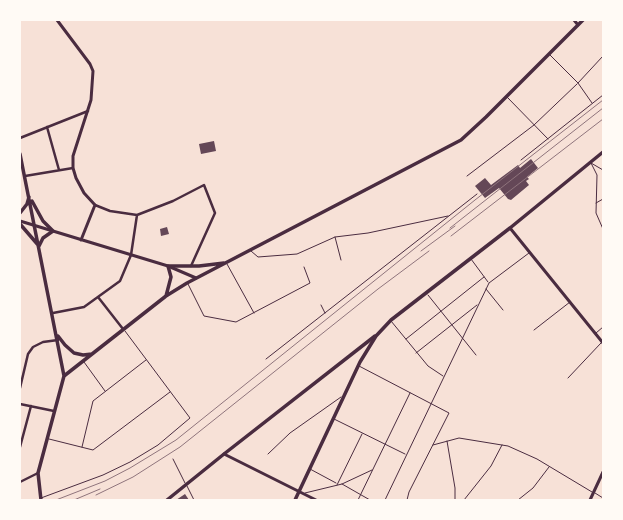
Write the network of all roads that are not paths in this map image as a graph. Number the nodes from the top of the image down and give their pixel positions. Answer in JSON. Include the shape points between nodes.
{"nodes":[{"id":1,"x":57,"y":20,"type":"edge"},
{"id":2,"x":574,"y":20,"type":"edge"},
{"id":3,"x":583,"y":20,"type":"edge"},
{"id":4,"x":578,"y":25,"type":"junction"},
{"id":5,"x":550,"y":54,"type":"junction"},
{"id":6,"x":603,"y":56,"type":"edge"},
{"id":7,"x":577,"y":84,"type":"junction"},
{"id":8,"x":603,"y":95,"type":"edge"},
{"id":9,"x":507,"y":97,"type":"junction"},
{"id":10,"x":593,"y":104,"type":"junction"},
{"id":11,"x":88,"y":111,"type":"junction"},
{"id":12,"x":534,"y":125,"type":"junction"},
{"id":13,"x":47,"y":127,"type":"junction"},
{"id":14,"x":20,"y":138,"type":"edge"},
{"id":15,"x":548,"y":139,"type":"junction"},
{"id":16,"x":603,"y":152,"type":"edge"},
{"id":17,"x":20,"y":154,"type":"edge"},
{"id":18,"x":521,"y":160,"type":"dead end"},
{"id":19,"x":590,"y":162,"type":"junction"},
{"id":20,"x":73,"y":168,"type":"junction"},
{"id":21,"x":59,"y":170,"type":"junction"},
{"id":22,"x":603,"y":170,"type":"edge"},
{"id":23,"x":26,"y":176,"type":"junction"},
{"id":24,"x":467,"y":176,"type":"dead end"},
{"id":25,"x":477,"y":194,"type":"dead end"},
{"id":26,"x":29,"y":196,"type":"junction"},
{"id":27,"x":603,"y":199,"type":"edge"},
{"id":28,"x":596,"y":203,"type":"junction"},
{"id":29,"x":95,"y":204,"type":"junction"},
{"id":30,"x":20,"y":213,"type":"edge"},
{"id":31,"x":137,"y":215,"type":"junction"},
{"id":32,"x":449,"y":216,"type":"junction"},
{"id":33,"x":20,"y":221,"type":"edge"},
{"id":34,"x":603,"y":223,"type":"edge"},
{"id":35,"x":20,"y":224,"type":"edge"},
{"id":36,"x":601,"y":224,"type":"junction"},
{"id":37,"x":35,"y":226,"type":"junction"},
{"id":38,"x":510,"y":228,"type":"junction"},
{"id":39,"x":603,"y":229,"type":"edge"},
{"id":40,"x":53,"y":231,"type":"junction"},
{"id":41,"x":335,"y":237,"type":"junction"},
{"id":42,"x":81,"y":240,"type":"junction"},
{"id":43,"x":39,"y":246,"type":"junction"},
{"id":44,"x":251,"y":250,"type":"junction"},
{"id":45,"x":530,"y":252,"type":"junction"},
{"id":46,"x":131,"y":255,"type":"junction"},
{"id":47,"x":470,"y":259,"type":"junction"},
{"id":48,"x":341,"y":260,"type":"dead end"},
{"id":49,"x":228,"y":262,"type":"junction"},
{"id":50,"x":168,"y":266,"type":"junction"},
{"id":51,"x":191,"y":266,"type":"junction"},
{"id":52,"x":304,"y":267,"type":"dead end"},
{"id":53,"x":484,"y":277,"type":"junction"},
{"id":54,"x":196,"y":278,"type":"junction"},
{"id":55,"x":188,"y":283,"type":"junction"},
{"id":56,"x":489,"y":283,"type":"junction"},
{"id":57,"x":486,"y":289,"type":"junction"},
{"id":58,"x":428,"y":295,"type":"dead end"},
{"id":59,"x":166,"y":296,"type":"junction"},
{"id":60,"x":98,"y":297,"type":"junction"},
{"id":61,"x":570,"y":302,"type":"junction"},
{"id":62,"x":478,"y":304,"type":"junction"},
{"id":63,"x":321,"y":305,"type":"dead end"},
{"id":64,"x":503,"y":310,"type":"dead end"},
{"id":65,"x":442,"y":311,"type":"junction"},
{"id":66,"x":53,"y":313,"type":"junction"},
{"id":67,"x":254,"y":313,"type":"junction"},
{"id":68,"x":325,"y":314,"type":"junction"},
{"id":69,"x":391,"y":320,"type":"junction"},
{"id":70,"x":452,"y":324,"type":"junction"},
{"id":71,"x":603,"y":327,"type":"edge"},
{"id":72,"x":123,"y":329,"type":"junction"},
{"id":73,"x":534,"y":330,"type":"dead end"},
{"id":74,"x":57,"y":333,"type":"junction"},
{"id":75,"x":595,"y":333,"type":"junction"},
{"id":76,"x":376,"y":336,"type":"junction"},
{"id":77,"x":462,"y":337,"type":"junction"},
{"id":78,"x":406,"y":339,"type":"junction"},
{"id":79,"x":58,"y":340,"type":"junction"},
{"id":80,"x":603,"y":342,"type":"edge"},
{"id":81,"x":416,"y":352,"type":"junction"},
{"id":82,"x":93,"y":354,"type":"junction"},
{"id":83,"x":476,"y":354,"type":"dead end"},
{"id":84,"x":266,"y":359,"type":"dead end"},
{"id":85,"x":146,"y":360,"type":"junction"},
{"id":86,"x":83,"y":361,"type":"junction"},
{"id":87,"x":358,"y":366,"type":"junction"},
{"id":88,"x":64,"y":376,"type":"junction"},
{"id":89,"x":443,"y":376,"type":"junction"},
{"id":90,"x":568,"y":378,"type":"dead end"},
{"id":91,"x":20,"y":388,"type":"edge"},
{"id":92,"x":105,"y":391,"type":"junction"},
{"id":93,"x":170,"y":392,"type":"junction"},
{"id":94,"x":410,"y":393,"type":"junction"},
{"id":95,"x":344,"y":396,"type":"junction"},
{"id":96,"x":430,"y":403,"type":"junction"},
{"id":97,"x":20,"y":404,"type":"edge"},
{"id":98,"x":31,"y":406,"type":"junction"},
{"id":99,"x":54,"y":411,"type":"junction"},
{"id":100,"x":333,"y":419,"type":"junction"},
{"id":101,"x":362,"y":433,"type":"junction"},
{"id":102,"x":48,"y":439,"type":"junction"},
{"id":103,"x":447,"y":440,"type":"junction"},
{"id":104,"x":385,"y":444,"type":"junction"},
{"id":105,"x":432,"y":445,"type":"junction"},
{"id":106,"x":502,"y":445,"type":"junction"},
{"id":107,"x":20,"y":447,"type":"edge"},
{"id":108,"x":82,"y":448,"type":"junction"},
{"id":109,"x":224,"y":454,"type":"junction"},
{"id":110,"x":268,"y":454,"type":"dead end"},
{"id":111,"x":405,"y":454,"type":"junction"},
{"id":112,"x":173,"y":459,"type":"dead end"},
{"id":113,"x":549,"y":467,"type":"junction"},
{"id":114,"x":310,"y":469,"type":"junction"},
{"id":115,"x":372,"y":470,"type":"junction"},
{"id":116,"x":603,"y":472,"type":"edge"},
{"id":117,"x":38,"y":473,"type":"junction"},
{"id":118,"x":20,"y":482,"type":"edge"},
{"id":119,"x":337,"y":484,"type":"junction"},
{"id":120,"x":342,"y":484,"type":"junction"},
{"id":121,"x":186,"y":485,"type":"junction"},
{"id":122,"x":300,"y":492,"type":"junction"},
{"id":123,"x":593,"y":492,"type":"junction"},
{"id":124,"x":360,"y":495,"type":"junction"},
{"id":125,"x":603,"y":498,"type":"edge"},
{"id":126,"x":41,"y":499,"type":"edge"},
{"id":127,"x":36,"y":500,"type":"edge"},
{"id":128,"x":167,"y":500,"type":"edge"},
{"id":129,"x":194,"y":500,"type":"edge"},
{"id":130,"x":295,"y":500,"type":"edge"},
{"id":131,"x":316,"y":500,"type":"edge"},
{"id":132,"x":358,"y":500,"type":"edge"},
{"id":133,"x":370,"y":500,"type":"edge"},
{"id":134,"x":385,"y":500,"type":"edge"},
{"id":135,"x":407,"y":500,"type":"edge"},
{"id":136,"x":455,"y":500,"type":"edge"},
{"id":137,"x":464,"y":500,"type":"edge"},
{"id":138,"x":518,"y":500,"type":"edge"},
{"id":139,"x":590,"y":500,"type":"edge"}],
"edges":[{"from":1,"to":11,"type":"street","via":[[92,68],[93,91]]},
{"from":2,"to":4,"type":"street"},
{"from":3,"to":4,"type":"main road"},
{"from":4,"to":5,"type":"main road"},
{"from":5,"to":7,"type":"lane"},
{"from":5,"to":9,"type":"main road"},
{"from":6,"to":7,"type":"lane"},
{"from":7,"to":10,"type":"lane"},
{"from":7,"to":12,"type":"lane"},
{"from":8,"to":10,"type":"lane"},
{"from":9,"to":12,"type":"lane"},
{"from":9,"to":44,"type":"main road","via":[[461,140]]},
{"from":10,"to":15,"type":"lane"},
{"from":11,"to":13,"type":"street"},
{"from":11,"to":20,"type":"street","via":[[74,152]]},
{"from":12,"to":15,"type":"lane"},
{"from":12,"to":24,"type":"lane"},
{"from":13,"to":14,"type":"street"},
{"from":13,"to":21,"type":"street"},
{"from":15,"to":18,"type":"lane"},
{"from":16,"to":19,"type":"main road"},
{"from":17,"to":23,"type":"main road"},
{"from":19,"to":22,"type":"lane"},
{"from":19,"to":28,"type":"lane","via":[[597,175]]},
{"from":19,"to":38,"type":"main road"},
{"from":20,"to":21,"type":"street"},
{"from":20,"to":29,"type":"street","via":[[81,188]]},
{"from":21,"to":23,"type":"street"},
{"from":23,"to":26,"type":"main road"},
{"from":25,"to":32,"type":"lane"},
{"from":26,"to":30,"type":"main road"},
{"from":26,"to":37,"type":"main road"},
{"from":26,"to":40,"type":"main road","via":[[43,222]]},
{"from":27,"to":28,"type":"lane"},
{"from":28,"to":36,"type":"lane","via":[[596,213]]},
{"from":29,"to":31,"type":"street","via":[[110,211]]},
{"from":29,"to":42,"type":"street"},
{"from":31,"to":46,"type":"street"},
{"from":31,"to":51,"type":"street","via":[[173,202],[204,185],[215,212]]},
{"from":32,"to":41,"type":"lane","via":[[368,233]]},
{"from":32,"to":68,"type":"lane"},
{"from":33,"to":37,"type":"street"},
{"from":34,"to":36,"type":"lane"},
{"from":35,"to":43,"type":"main road"},
{"from":36,"to":39,"type":"lane"},
{"from":37,"to":40,"type":"street"},
{"from":37,"to":43,"type":"main road"},
{"from":38,"to":45,"type":"street"},
{"from":38,"to":47,"type":"main road"},
{"from":40,"to":42,"type":"street"},
{"from":40,"to":43,"type":"main road","via":[[42,238]]},
{"from":41,"to":44,"type":"lane","via":[[297,254],[258,257]]},
{"from":41,"to":48,"type":"lane"},
{"from":42,"to":46,"type":"street"},
{"from":43,"to":66,"type":"main road"},
{"from":44,"to":49,"type":"main road"},
{"from":45,"to":56,"type":"lane"},
{"from":45,"to":61,"type":"street"},
{"from":46,"to":50,"type":"street"},
{"from":46,"to":60,"type":"street","via":[[120,281]]},
{"from":47,"to":53,"type":"lane"},
{"from":47,"to":69,"type":"main road"},
{"from":49,"to":51,"type":"main road"},
{"from":49,"to":54,"type":"main road"},
{"from":49,"to":67,"type":"lane"},
{"from":50,"to":51,"type":"main road"},
{"from":50,"to":54,"type":"street"},
{"from":50,"to":59,"type":"main road","via":[[171,277]]},
{"from":52,"to":67,"type":"lane","via":[[310,283]]},
{"from":53,"to":56,"type":"lane"},
{"from":53,"to":65,"type":"lane"},
{"from":54,"to":55,"type":"main road"},
{"from":55,"to":59,"type":"main road"},
{"from":55,"to":67,"type":"lane","via":[[204,316],[236,322]]},
{"from":56,"to":57,"type":"lane"},
{"from":57,"to":62,"type":"lane"},
{"from":57,"to":64,"type":"lane"},
{"from":58,"to":65,"type":"lane"},
{"from":59,"to":72,"type":"main road"},
{"from":60,"to":66,"type":"street","via":[[81,308]]},
{"from":60,"to":72,"type":"street"},
{"from":61,"to":73,"type":"lane"},
{"from":61,"to":75,"type":"street"},
{"from":62,"to":70,"type":"lane"},
{"from":62,"to":77,"type":"lane"},
{"from":63,"to":68,"type":"lane"},
{"from":65,"to":70,"type":"lane"},
{"from":65,"to":78,"type":"lane"},
{"from":66,"to":74,"type":"main road"},
{"from":68,"to":84,"type":"lane"},
{"from":69,"to":76,"type":"main road"},
{"from":69,"to":78,"type":"lane"},
{"from":70,"to":77,"type":"lane"},
{"from":70,"to":81,"type":"lane"},
{"from":71,"to":75,"type":"lane"},
{"from":72,"to":82,"type":"main road"},
{"from":72,"to":85,"type":"lane"},
{"from":74,"to":79,"type":"main road"},
{"from":74,"to":82,"type":"main road","via":[[65,346],[74,353]]},
{"from":75,"to":80,"type":"street"},
{"from":76,"to":87,"type":"main road"},
{"from":76,"to":109,"type":"main road"},
{"from":77,"to":83,"type":"lane"},
{"from":77,"to":89,"type":"lane"},
{"from":78,"to":81,"type":"lane"},
{"from":79,"to":88,"type":"main road"},
{"from":79,"to":91,"type":"street","via":[[43,342],[30,351]]},
{"from":80,"to":90,"type":"lane"},
{"from":81,"to":89,"type":"lane","via":[[428,366]]},
{"from":82,"to":86,"type":"main road"},
{"from":85,"to":92,"type":"lane"},
{"from":85,"to":93,"type":"lane"},
{"from":86,"to":88,"type":"main road"},
{"from":86,"to":92,"type":"lane"},
{"from":87,"to":94,"type":"lane"},
{"from":87,"to":95,"type":"main road"},
{"from":88,"to":99,"type":"main road"},
{"from":89,"to":96,"type":"lane"},
{"from":92,"to":108,"type":"lane","via":[[93,400]]},
{"from":93,"to":108,"type":"lane","via":[[94,450]]},
{"from":93,"to":126,"type":"lane","via":[[190,418],[158,445],[97,478]]},
{"from":94,"to":96,"type":"lane"},
{"from":94,"to":104,"type":"lane"},
{"from":95,"to":100,"type":"main road"},
{"from":95,"to":110,"type":"lane","via":[[334,400],[290,433]]},
{"from":96,"to":105,"type":"lane","via":[[449,413]]},
{"from":96,"to":111,"type":"lane"},
{"from":97,"to":98,"type":"street"},
{"from":98,"to":99,"type":"street"},
{"from":98,"to":107,"type":"street"},
{"from":99,"to":102,"type":"main road"},
{"from":100,"to":101,"type":"lane"},
{"from":100,"to":114,"type":"main road"},
{"from":101,"to":104,"type":"lane"},
{"from":101,"to":119,"type":"lane"},
{"from":102,"to":108,"type":"lane"},
{"from":102,"to":117,"type":"main road"},
{"from":103,"to":105,"type":"lane"},
{"from":103,"to":106,"type":"lane","via":[[459,438]]},
{"from":103,"to":136,"type":"lane"},
{"from":104,"to":111,"type":"lane"},
{"from":104,"to":115,"type":"lane"},
{"from":105,"to":135,"type":"lane"},
{"from":106,"to":113,"type":"lane","via":[[512,447]]},
{"from":106,"to":137,"type":"lane","via":[[491,466]]},
{"from":109,"to":121,"type":"main road"},
{"from":109,"to":122,"type":"street"},
{"from":111,"to":134,"type":"lane"},
{"from":112,"to":121,"type":"lane"},
{"from":113,"to":123,"type":"lane"},
{"from":113,"to":138,"type":"lane","via":[[533,488]]},
{"from":114,"to":119,"type":"lane"},
{"from":114,"to":122,"type":"main road"},
{"from":115,"to":120,"type":"lane"},
{"from":115,"to":124,"type":"lane"},
{"from":116,"to":123,"type":"street"},
{"from":117,"to":118,"type":"street"},
{"from":117,"to":126,"type":"main road"},
{"from":119,"to":120,"type":"lane"},
{"from":119,"to":122,"type":"lane"},
{"from":120,"to":124,"type":"lane"},
{"from":121,"to":128,"type":"main road"},
{"from":121,"to":129,"type":"lane"},
{"from":122,"to":130,"type":"main road"},
{"from":122,"to":131,"type":"street"},
{"from":123,"to":125,"type":"lane"},
{"from":123,"to":139,"type":"street"},
{"from":124,"to":132,"type":"lane"},
{"from":124,"to":133,"type":"lane"},
{"from":126,"to":127,"type":"street"}]}
